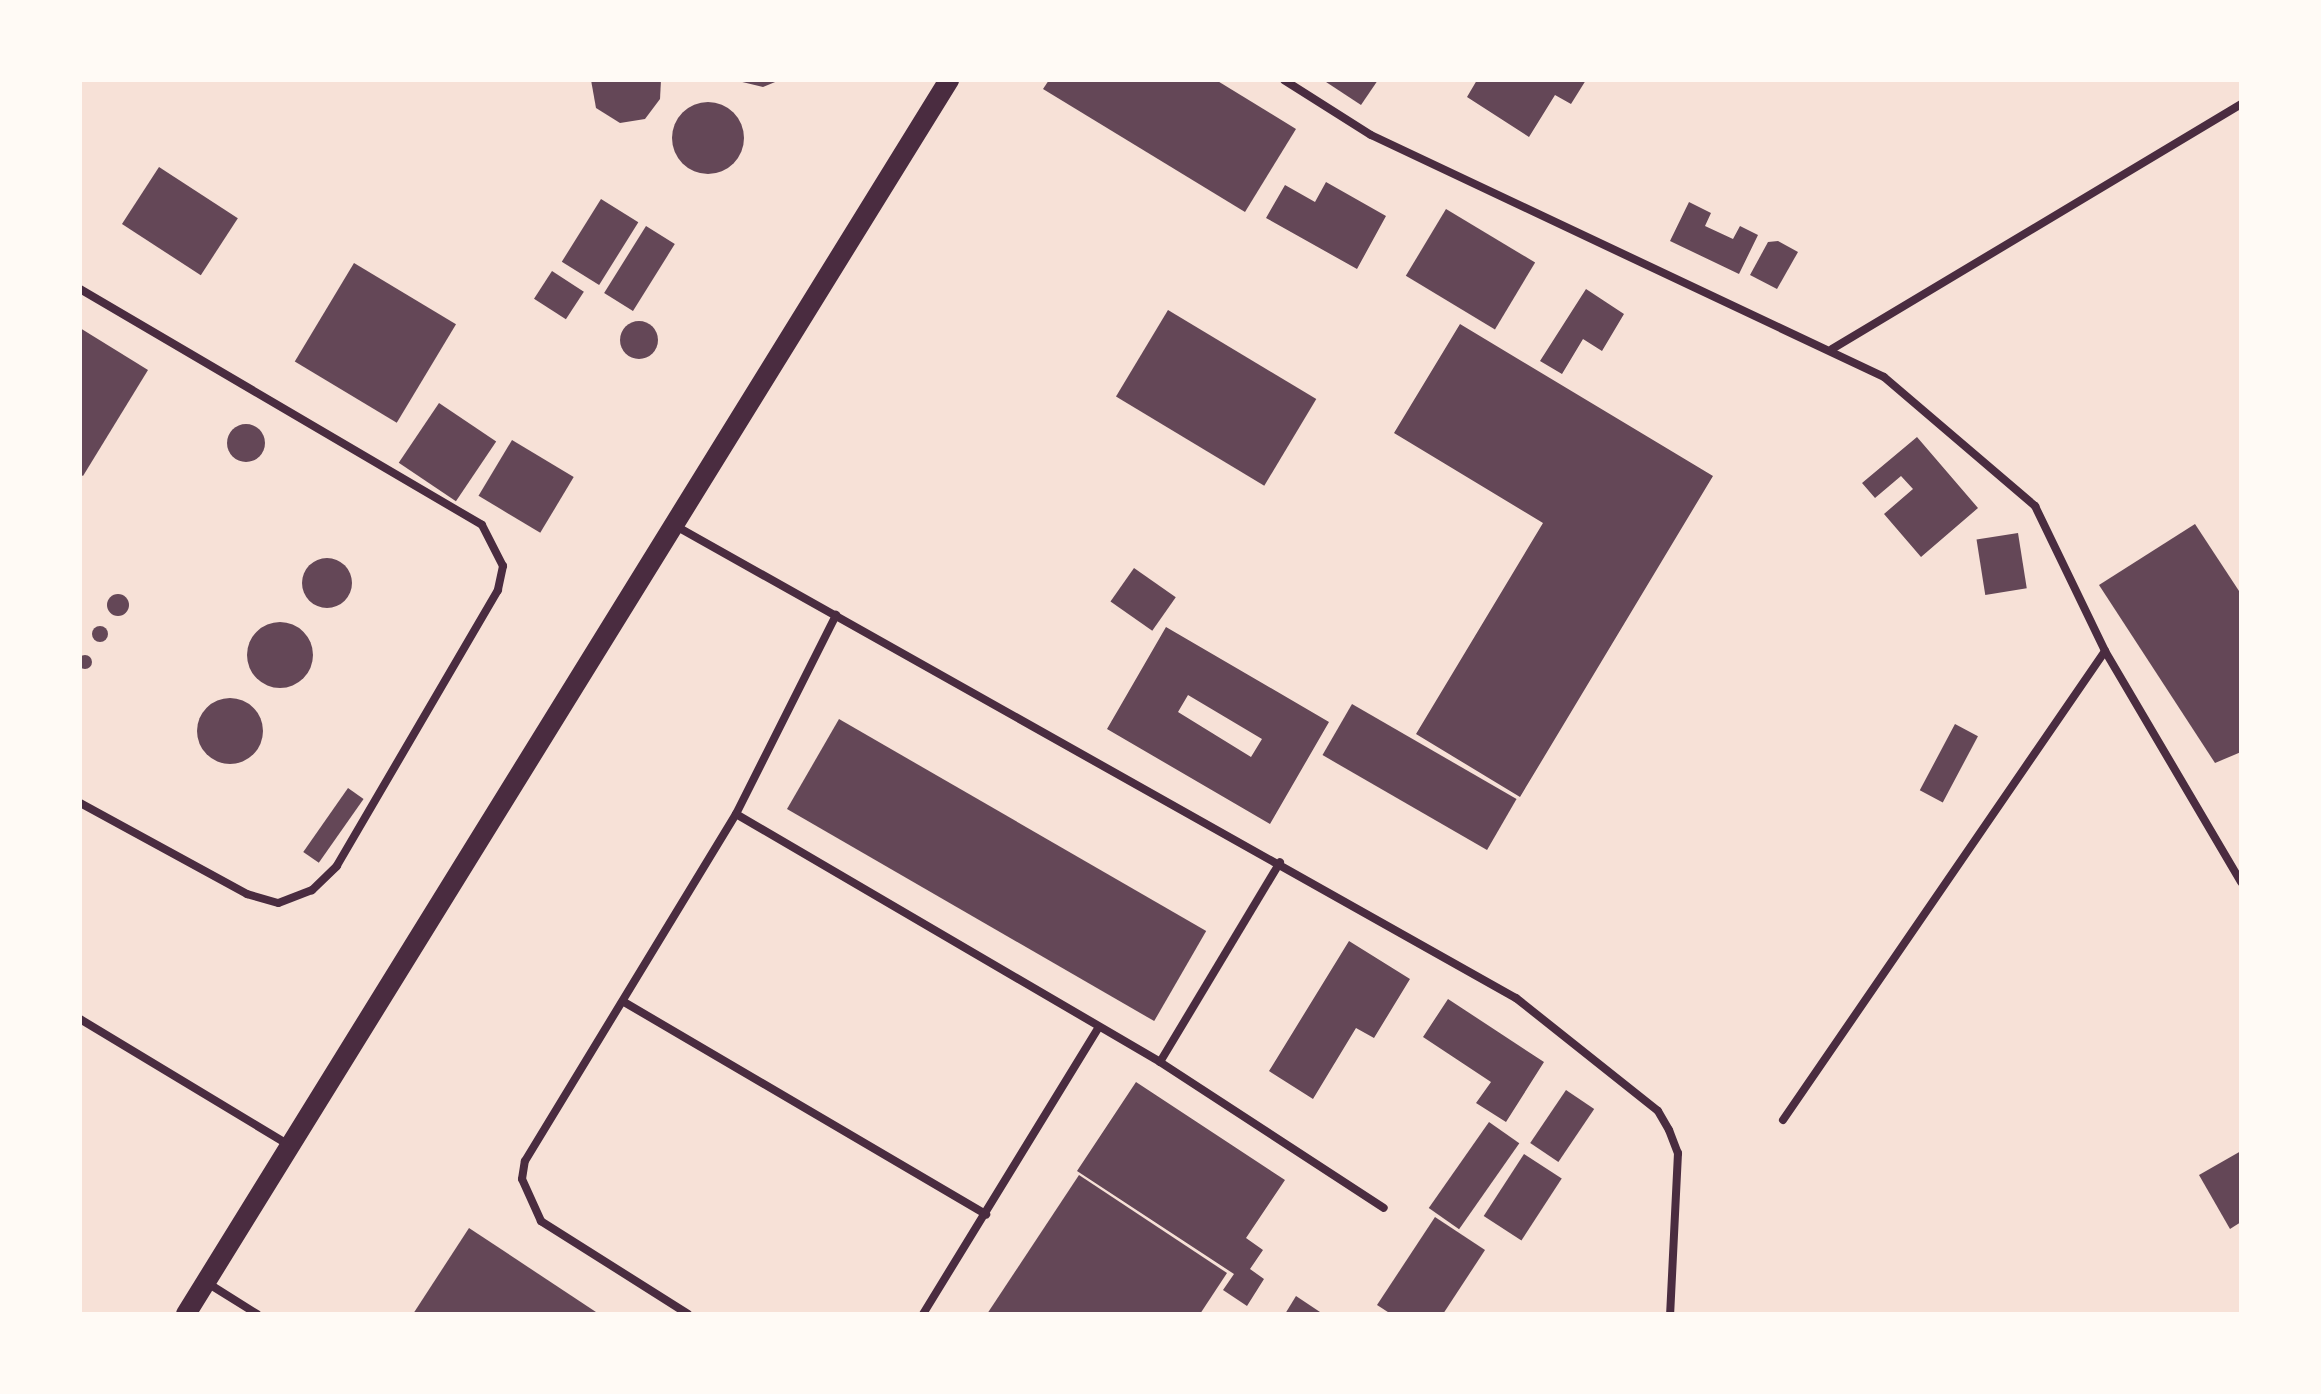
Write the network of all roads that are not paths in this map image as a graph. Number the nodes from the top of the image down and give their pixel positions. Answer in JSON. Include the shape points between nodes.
{"nodes":[{"id":1,"x":949,"y":80,"type":"edge"},
{"id":2,"x":1284,"y":80,"type":"edge"},
{"id":3,"x":2241,"y":104,"type":"edge"},
{"id":4,"x":80,"y":289,"type":"edge"},
{"id":5,"x":1832,"y":349,"type":"junction"},
{"id":6,"x":672,"y":524,"type":"junction"},
{"id":7,"x":836,"y":615,"type":"junction"},
{"id":8,"x":2106,"y":651,"type":"junction"},
{"id":9,"x":80,"y":803,"type":"edge"},
{"id":10,"x":736,"y":814,"type":"junction"},
{"id":11,"x":1280,"y":862,"type":"junction"},
{"id":12,"x":2241,"y":882,"type":"edge"},
{"id":13,"x":624,"y":1002,"type":"junction"},
{"id":14,"x":80,"y":1019,"type":"edge"},
{"id":15,"x":1098,"y":1028,"type":"junction"},
{"id":16,"x":1160,"y":1062,"type":"junction"},
{"id":17,"x":1783,"y":1120,"type":"dead end"},
{"id":18,"x":288,"y":1144,"type":"junction"},
{"id":19,"x":1384,"y":1208,"type":"dead end"},
{"id":20,"x":986,"y":1214,"type":"junction"},
{"id":21,"x":205,"y":1281,"type":"junction"},
{"id":22,"x":186,"y":1314,"type":"edge"},
{"id":23,"x":257,"y":1314,"type":"edge"},
{"id":24,"x":688,"y":1314,"type":"edge"},
{"id":25,"x":923,"y":1314,"type":"edge"},
{"id":26,"x":1670,"y":1314,"type":"edge"}],
"edges":[{"from":1,"to":6,"type":"main road"},
{"from":2,"to":5,"type":"lane","via":[[1453,175]]},
{"from":3,"to":5,"type":"lane"},
{"from":4,"to":9,"type":"lane","via":[[482,526],[502,566],[498,590],[337,866],[312,890],[278,903],[247,894]]},
{"from":5,"to":8,"type":"lane","via":[[1884,377],[2035,506]]},
{"from":6,"to":7,"type":"lane"},
{"from":6,"to":18,"type":"main road"},
{"from":7,"to":10,"type":"lane"},
{"from":7,"to":11,"type":"lane"},
{"from":8,"to":12,"type":"lane"},
{"from":8,"to":17,"type":"lane"},
{"from":10,"to":13,"type":"lane"},
{"from":10,"to":15,"type":"lane"},
{"from":11,"to":16,"type":"lane"},
{"from":11,"to":26,"type":"lane","via":[[1516,998],[1658,1112],[1678,1154]]},
{"from":13,"to":20,"type":"lane"},
{"from":13,"to":24,"type":"lane","via":[[522,1179],[541,1221]]},
{"from":14,"to":18,"type":"lane"},
{"from":15,"to":16,"type":"lane"},
{"from":15,"to":20,"type":"lane"},
{"from":16,"to":19,"type":"lane"},
{"from":18,"to":21,"type":"main road"},
{"from":20,"to":25,"type":"lane"},
{"from":21,"to":22,"type":"main road"},
{"from":21,"to":23,"type":"lane"}]}
